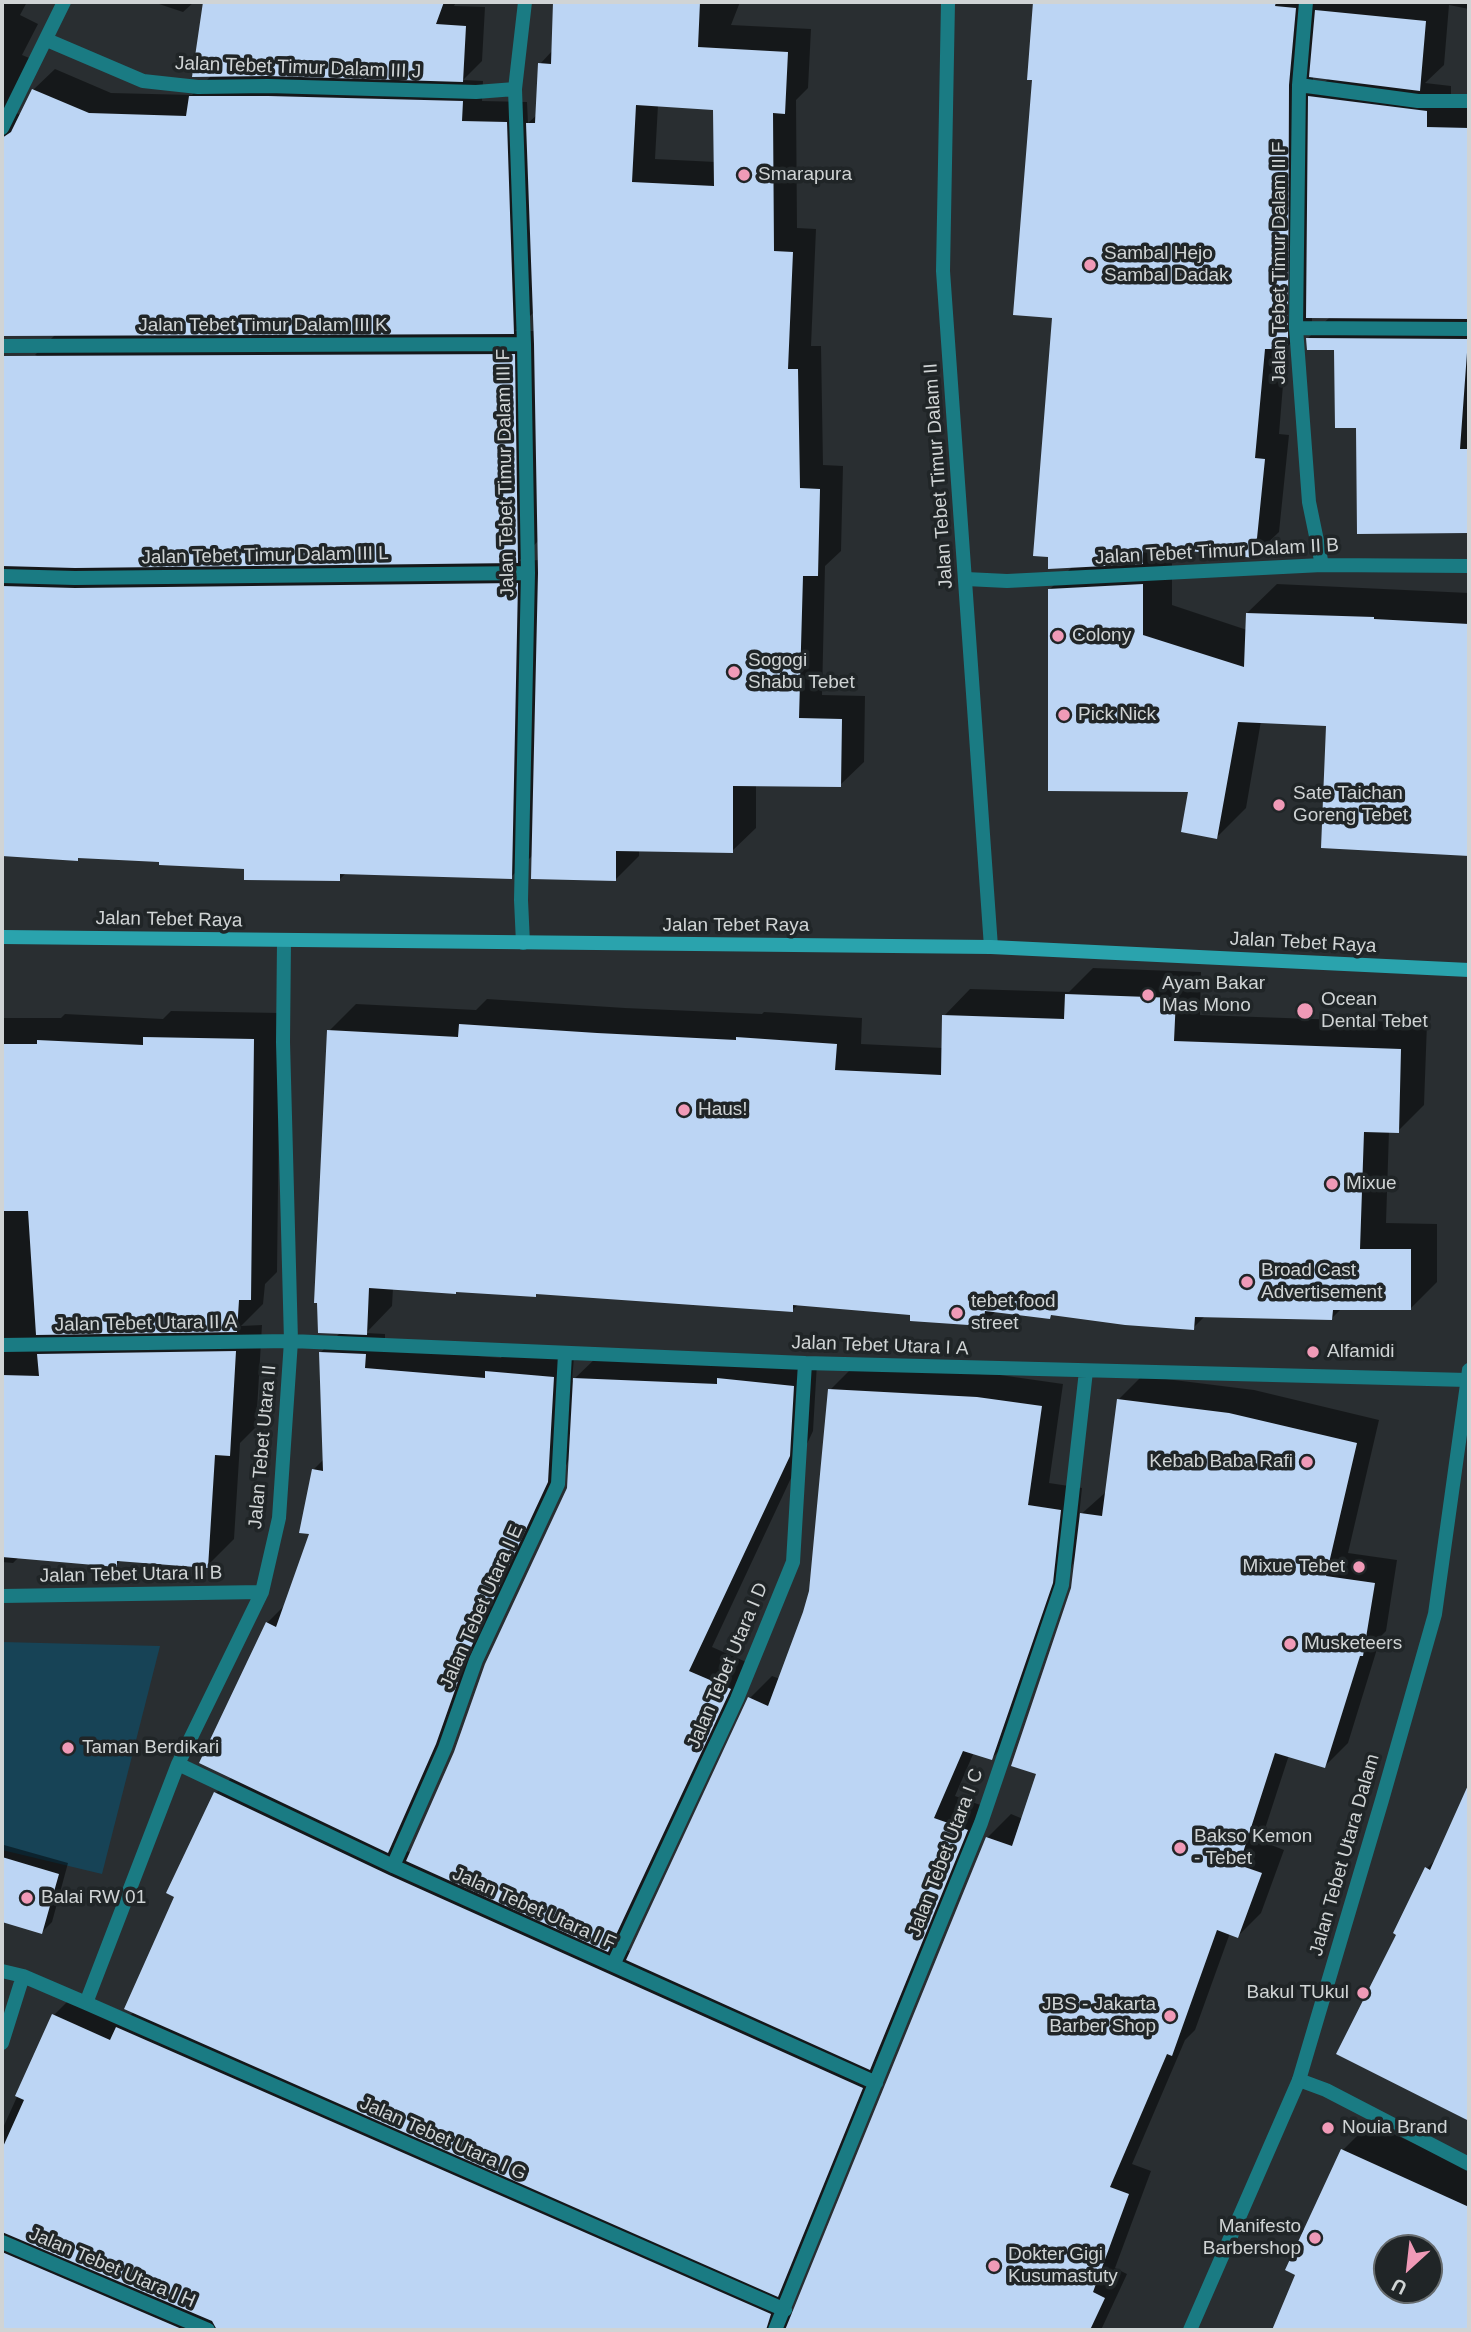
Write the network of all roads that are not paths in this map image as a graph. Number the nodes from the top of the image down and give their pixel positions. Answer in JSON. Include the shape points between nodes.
{"nodes":[{"id":1,"x":64,"y":2,"type":"edge"},
{"id":2,"x":526,"y":2,"type":"edge"},
{"id":3,"x":948,"y":2,"type":"edge"},
{"id":4,"x":1306,"y":2,"type":"edge"},
{"id":5,"x":47,"y":40,"type":"junction"},
{"id":6,"x":1299,"y":85,"type":"junction"},
{"id":7,"x":515,"y":89,"type":"junction"},
{"id":8,"x":1469,"y":101,"type":"edge"},
{"id":9,"x":2,"y":128,"type":"edge"},
{"id":10,"x":1296,"y":328,"type":"junction"},
{"id":11,"x":1469,"y":329,"type":"edge"},
{"id":12,"x":524,"y":344,"type":"junction"},
{"id":13,"x":2,"y":346,"type":"edge"},
{"id":14,"x":1322,"y":565,"type":"junction"},
{"id":15,"x":1469,"y":566,"type":"edge"},
{"id":16,"x":528,"y":573,"type":"junction"},
{"id":17,"x":2,"y":576,"type":"edge"},
{"id":18,"x":966,"y":579,"type":"junction"},
{"id":19,"x":2,"y":937,"type":"edge"},
{"id":20,"x":285,"y":941,"type":"junction"},
{"id":21,"x":523,"y":943,"type":"junction"},
{"id":22,"x":990,"y":947,"type":"junction"},
{"id":23,"x":1469,"y":970,"type":"edge"},
{"id":24,"x":291,"y":1341,"type":"junction"},
{"id":25,"x":2,"y":1345,"type":"edge"},
{"id":26,"x":565,"y":1354,"type":"junction"},
{"id":27,"x":805,"y":1363,"type":"junction"},
{"id":28,"x":1086,"y":1371,"type":"junction"},
{"id":29,"x":1468,"y":1375,"type":"edge"},
{"id":30,"x":262,"y":1592,"type":"junction"},
{"id":31,"x":2,"y":1597,"type":"edge"},
{"id":32,"x":178,"y":1765,"type":"junction"},
{"id":33,"x":393,"y":1867,"type":"junction"},
{"id":34,"x":613,"y":1965,"type":"junction"},
{"id":35,"x":2,"y":1971,"type":"edge"},
{"id":36,"x":23,"y":1976,"type":"junction"},
{"id":37,"x":86,"y":2003,"type":"junction"},
{"id":38,"x":2,"y":2043,"type":"edge"},
{"id":39,"x":1299,"y":2080,"type":"junction"},
{"id":40,"x":876,"y":2083,"type":"junction"},
{"id":41,"x":1469,"y":2164,"type":"edge"},
{"id":42,"x":2,"y":2242,"type":"edge"},
{"id":43,"x":785,"y":2310,"type":"junction"},
{"id":44,"x":208,"y":2330,"type":"edge"},
{"id":45,"x":775,"y":2330,"type":"edge"},
{"id":46,"x":1190,"y":2330,"type":"edge"}],
"edges":[{"from":1,"to":5,"type":"street"},
{"from":2,"to":7,"type":"street","name":"Jalan Tebet Timur Dalam III F"},
{"from":3,"to":18,"type":"street","name":"Jalan Tebet Timur Dalam II","via":[[943,271]]},
{"from":4,"to":6,"type":"street","name":"Jalan Tebet Timur Dalam II F"},
{"from":5,"to":7,"type":"street","name":"Jalan Tebet Timur Dalam III J","via":[[143,81],[198,87]]},
{"from":5,"to":9,"type":"street"},
{"from":6,"to":8,"type":"street","via":[[1418,101]]},
{"from":6,"to":10,"type":"street","name":"Jalan Tebet Timur Dalam II F"},
{"from":7,"to":12,"type":"street","name":"Jalan Tebet Timur Dalam III F"},
{"from":10,"to":11,"type":"street"},
{"from":10,"to":14,"type":"street","name":"Jalan Tebet Timur Dalam II F","via":[[1309,502]]},
{"from":12,"to":13,"type":"street","name":"Jalan Tebet Timur Dalam III K"},
{"from":12,"to":16,"type":"street","name":"Jalan Tebet Timur Dalam III F"},
{"from":14,"to":15,"type":"street","name":"Jalan Tebet Timur Dalam II B"},
{"from":14,"to":18,"type":"street","name":"Jalan Tebet Timur Dalam II B","via":[[1007,581]]},
{"from":16,"to":17,"type":"street","name":"Jalan Tebet Timur Dalam III L"},
{"from":16,"to":21,"type":"street","name":"Jalan Tebet Timur Dalam III F"},
{"from":18,"to":22,"type":"street","name":"Jalan Tebet Timur Dalam II"},
{"from":19,"to":20,"type":"main road","name":"Jalan Tebet Raya"},
{"from":20,"to":21,"type":"main road","name":"Jalan Tebet Raya"},
{"from":20,"to":24,"type":"street","name":"Jalan Tebet Utara II","via":[[283,1042]]},
{"from":21,"to":22,"type":"main road","name":"Jalan Tebet Raya"},
{"from":22,"to":23,"type":"main road","name":"Jalan Tebet Raya"},
{"from":24,"to":25,"type":"street","name":"Jalan Tebet Utara II A"},
{"from":24,"to":26,"type":"street","name":"Jalan Tebet Utara I A"},
{"from":24,"to":30,"type":"street","name":"Jalan Tebet Utara II","via":[[279,1518]]},
{"from":26,"to":27,"type":"street","name":"Jalan Tebet Utara I A"},
{"from":26,"to":33,"type":"street","name":"Jalan Tebet Utara I E","via":[[558,1484],[476,1660],[445,1748]]},
{"from":27,"to":28,"type":"street","name":"Jalan Tebet Utara I A"},
{"from":27,"to":34,"type":"street","name":"Jalan Tebet Utara I D","via":[[793,1562],[737,1699]]},
{"from":28,"to":29,"type":"street","name":"Jalan Tebet Utara I A"},
{"from":28,"to":40,"type":"street","name":"Jalan Tebet Utara I C","via":[[1062,1585],[981,1823]]},
{"from":29,"to":39,"type":"street","name":"Jalan Tebet Utara Dalam","via":[[1435,1614]]},
{"from":30,"to":31,"type":"street","name":"Jalan Tebet Utara II B"},
{"from":30,"to":32,"type":"street","name":"Jalan Tebet Utara II"},
{"from":32,"to":33,"type":"street","name":"Jalan Tebet Utara I F"},
{"from":32,"to":37,"type":"street","name":"Jalan Tebet Utara II"},
{"from":33,"to":34,"type":"street","name":"Jalan Tebet Utara I F"},
{"from":34,"to":40,"type":"street","name":"Jalan Tebet Utara I F"},
{"from":35,"to":36,"type":"street","name":"Jalan Tebet Utara I G"},
{"from":36,"to":37,"type":"street","name":"Jalan Tebet Utara I G"},
{"from":36,"to":38,"type":"street"},
{"from":37,"to":43,"type":"street","name":"Jalan Tebet Utara I G"},
{"from":39,"to":41,"type":"street"},
{"from":39,"to":46,"type":"street","name":"Jalan Tebet Utara Dalam"},
{"from":40,"to":43,"type":"street","name":"Jalan Tebet Utara I C"},
{"from":42,"to":44,"type":"street","name":"Jalan Tebet Utara I H"},
{"from":43,"to":45,"type":"street","name":"Jalan Tebet Utara I C"}]}
